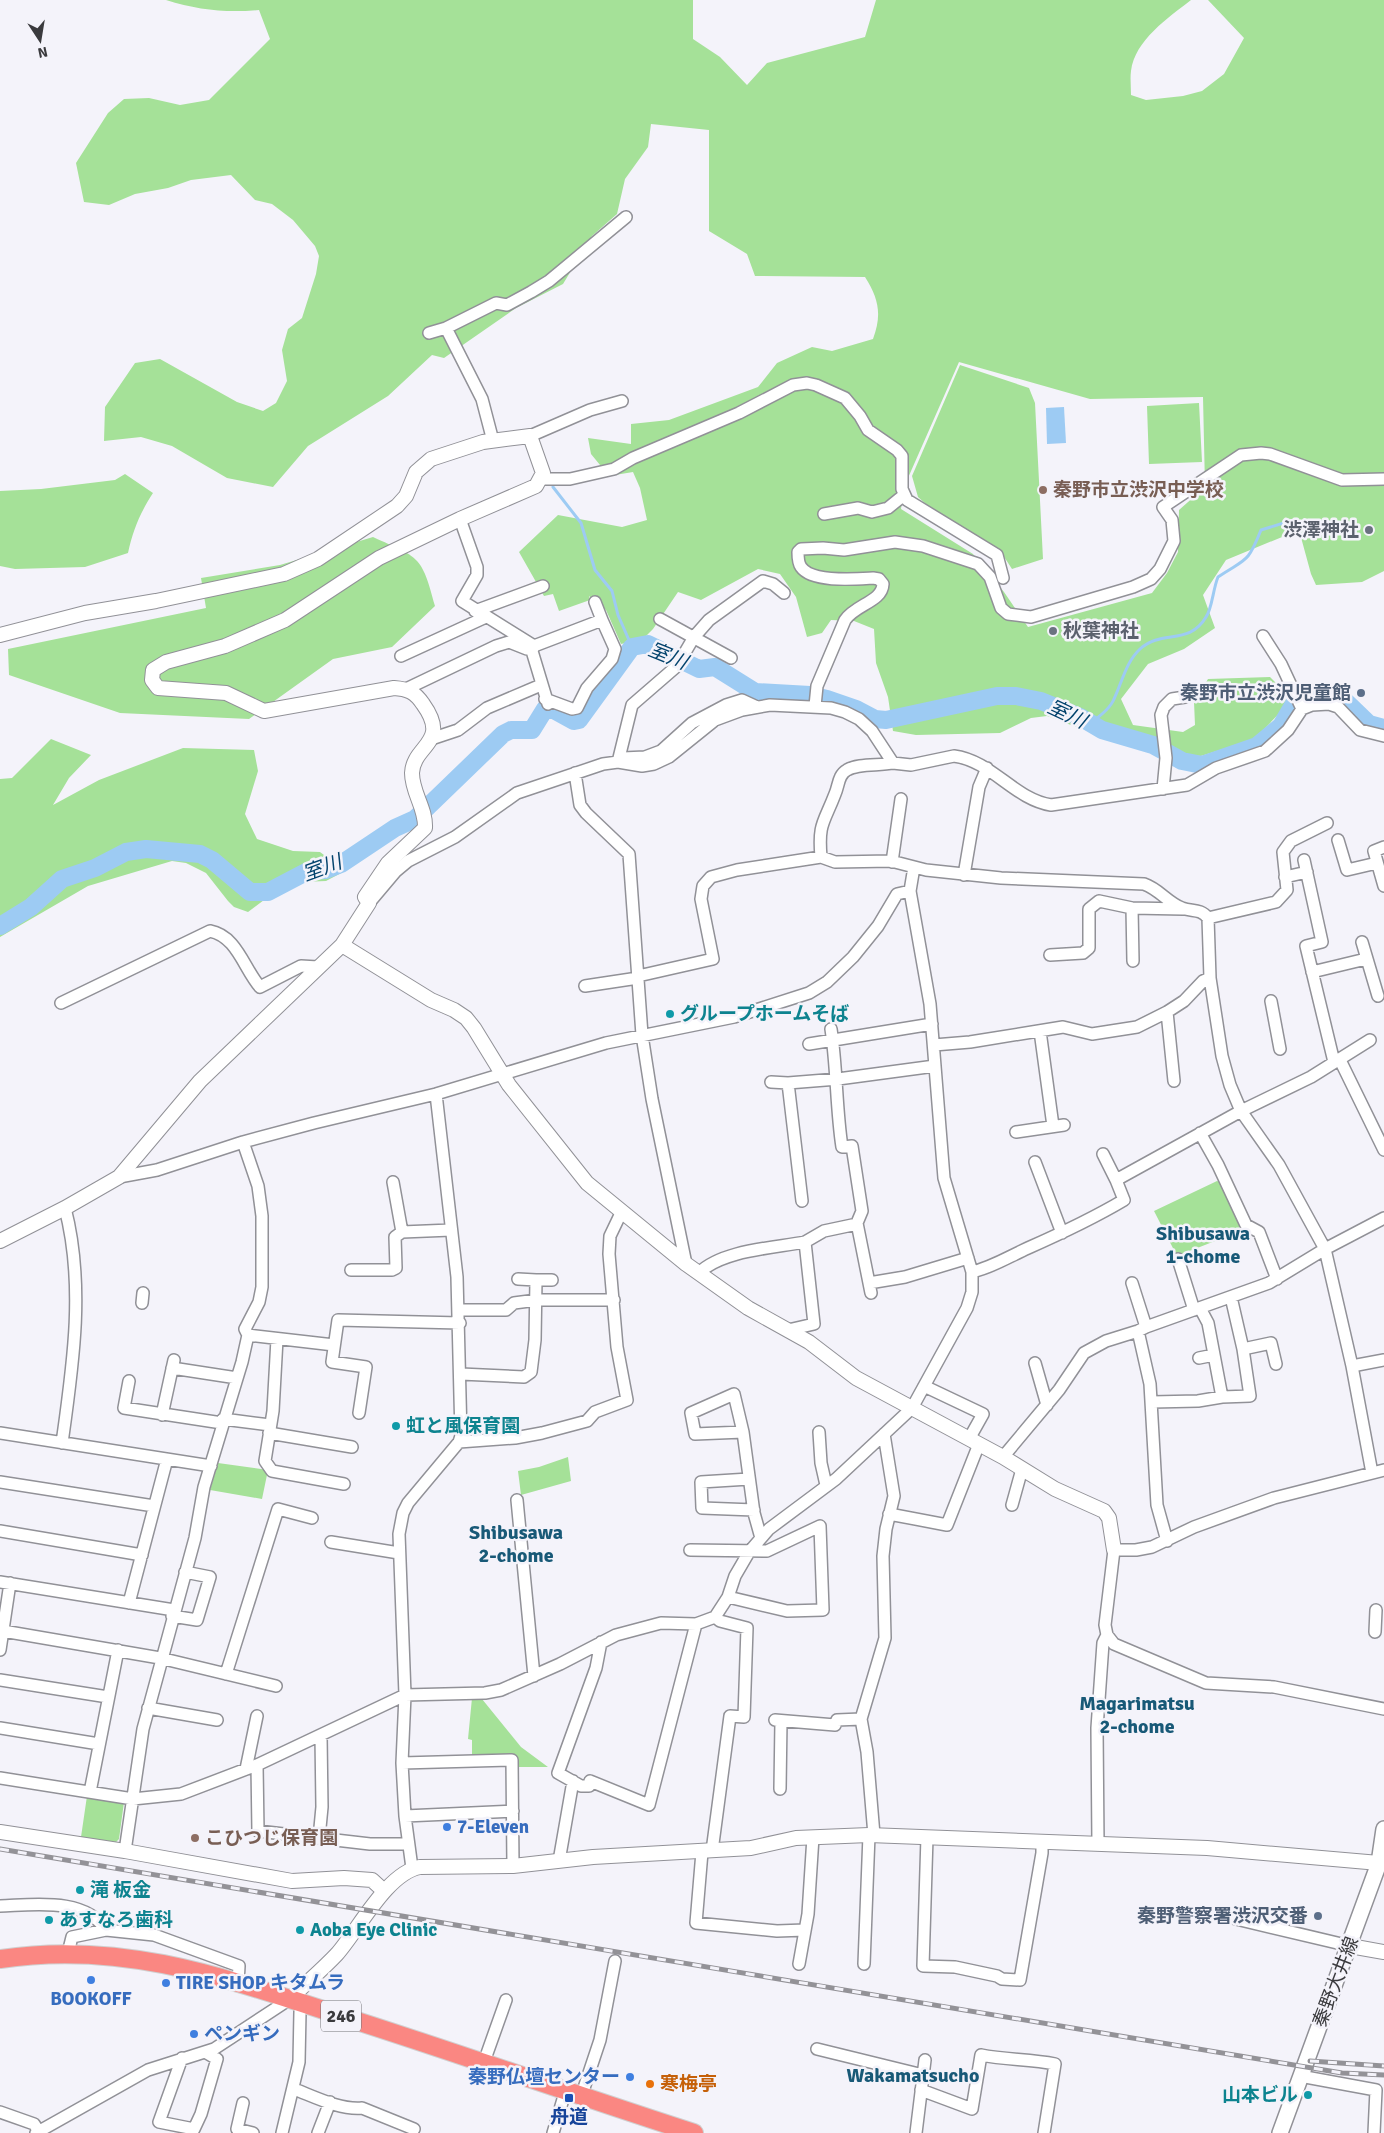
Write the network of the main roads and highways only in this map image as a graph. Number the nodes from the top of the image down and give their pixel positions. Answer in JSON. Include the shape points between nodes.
{"nodes":[{"id":1,"x":1384,"y":1830,"type":"edge"},
{"id":2,"x":1382,"y":1864,"type":"edge"},
{"id":3,"x":0,"y":1959,"type":"edge"},
{"id":4,"x":672,"y":2130,"type":"edge"},
{"id":5,"x":694,"y":2133,"type":"edge"},
{"id":6,"x":1280,"y":2133,"type":"edge"}],
"edges":[{"from":1,"to":2,"type":"main road","name":"秦野大井線"},
{"from":2,"to":6,"type":"main road","name":"秦野大井線"},
{"from":3,"to":4,"type":"highway","number":"246","via":[[68,1953],[137,1958],[174,1965],[238,1982],[484,2062]]},
{"from":4,"to":5,"type":"highway","number":"246"}]}
